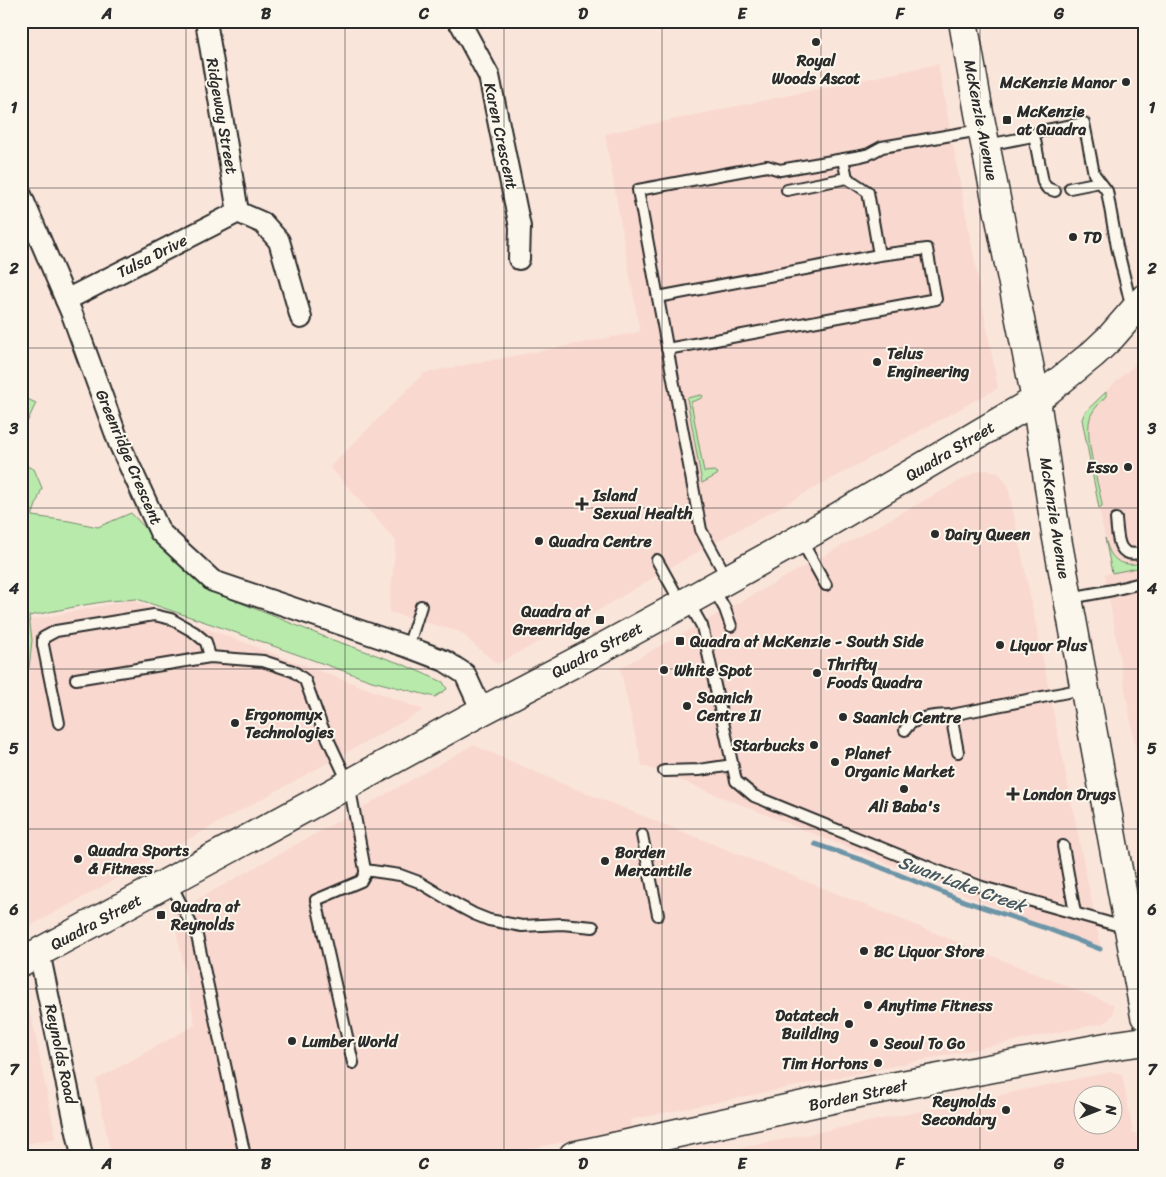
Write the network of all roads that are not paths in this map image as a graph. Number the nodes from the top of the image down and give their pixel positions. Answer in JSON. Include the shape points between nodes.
{"nodes":[{"id":1,"x":206,"y":21,"type":"edge"},
{"id":2,"x":458,"y":21,"type":"edge"},
{"id":3,"x":963,"y":21,"type":"edge"},
{"id":4,"x":1034,"y":135,"type":"junction"},
{"id":5,"x":984,"y":138,"type":"junction"},
{"id":6,"x":842,"y":159,"type":"junction"},
{"id":7,"x":847,"y":178,"type":"junction"},
{"id":8,"x":1100,"y":182,"type":"junction"},
{"id":9,"x":1070,"y":188,"type":"dead end"},
{"id":10,"x":787,"y":190,"type":"dead end"},
{"id":11,"x":1055,"y":191,"type":"dead end"},
{"id":12,"x":21,"y":195,"type":"edge"},
{"id":13,"x":238,"y":212,"type":"junction"},
{"id":14,"x":878,"y":255,"type":"junction"},
{"id":15,"x":519,"y":260,"type":"dead end"},
{"id":16,"x":658,"y":297,"type":"junction"},
{"id":17,"x":66,"y":300,"type":"junction"},
{"id":18,"x":1141,"y":303,"type":"edge"},
{"id":19,"x":301,"y":318,"type":"dead end"},
{"id":20,"x":667,"y":349,"type":"junction"},
{"id":21,"x":1036,"y":400,"type":"junction"},
{"id":22,"x":1116,"y":519,"type":"dead end"},
{"id":23,"x":800,"y":539,"type":"junction"},
{"id":24,"x":1140,"y":553,"type":"dead end"},
{"id":25,"x":657,"y":560,"type":"dead end"},
{"id":26,"x":1145,"y":582,"type":"edge"},
{"id":27,"x":720,"y":583,"type":"junction"},
{"id":28,"x":826,"y":585,"type":"dead end"},
{"id":29,"x":1068,"y":598,"type":"junction"},
{"id":30,"x":685,"y":603,"type":"junction"},
{"id":31,"x":421,"y":606,"type":"dead end"},
{"id":32,"x":731,"y":626,"type":"dead end"},
{"id":33,"x":408,"y":647,"type":"junction"},
{"id":34,"x":210,"y":657,"type":"junction"},
{"id":35,"x":76,"y":679,"type":"dead end"},
{"id":36,"x":1084,"y":689,"type":"junction"},
{"id":37,"x":482,"y":710,"type":"junction"},
{"id":38,"x":951,"y":716,"type":"junction"},
{"id":39,"x":59,"y":724,"type":"dead end"},
{"id":40,"x":905,"y":730,"type":"dead end"},
{"id":41,"x":958,"y":752,"type":"dead end"},
{"id":42,"x":726,"y":766,"type":"dead end"},
{"id":43,"x":664,"y":770,"type":"dead end"},
{"id":44,"x":349,"y":784,"type":"junction"},
{"id":45,"x":642,"y":835,"type":"dead end"},
{"id":46,"x":1063,"y":846,"type":"dead end"},
{"id":47,"x":365,"y":870,"type":"junction"},
{"id":48,"x":170,"y":881,"type":"junction"},
{"id":49,"x":1079,"y":914,"type":"junction"},
{"id":50,"x":658,"y":915,"type":"dead end"},
{"id":51,"x":593,"y":927,"type":"dead end"},
{"id":52,"x":1128,"y":928,"type":"junction"},
{"id":53,"x":30,"y":957,"type":"edge"},
{"id":54,"x":1145,"y":1016,"type":"edge"},
{"id":55,"x":1145,"y":1041,"type":"edge"},
{"id":56,"x":353,"y":1063,"type":"dead end"},
{"id":57,"x":82,"y":1156,"type":"edge"},
{"id":58,"x":245,"y":1156,"type":"edge"},
{"id":59,"x":573,"y":1156,"type":"edge"}],
"edges":[{"from":1,"to":13,"type":"street","name":"Ridgeway Street"},
{"from":2,"to":15,"type":"street","name":"Karen Crescent","via":[[490,76],[520,228]]},
{"from":3,"to":5,"type":"main road","name":"McKenzie Avenue"},
{"from":4,"to":5,"type":"lane"},
{"from":4,"to":8,"type":"lane","via":[[1084,123],[1094,174]]},
{"from":4,"to":11,"type":"lane","via":[[1043,182]]},
{"from":5,"to":6,"type":"lane","via":[[882,147],[869,154]]},
{"from":5,"to":21,"type":"main road","name":"McKenzie Avenue"},
{"from":6,"to":7,"type":"lane"},
{"from":6,"to":16,"type":"lane","via":[[780,170],[767,166],[638,190]]},
{"from":7,"to":10,"type":"lane"},
{"from":7,"to":14,"type":"lane","via":[[868,192]]},
{"from":8,"to":9,"type":"lane"},
{"from":8,"to":18,"type":"lane","via":[[1107,191],[1117,247]]},
{"from":12,"to":17,"type":"street","name":"Greenridge Crescent"},
{"from":13,"to":17,"type":"street","name":"Tulsa Drive"},
{"from":13,"to":19,"type":"street","via":[[263,222],[279,241]]},
{"from":14,"to":16,"type":"lane"},
{"from":14,"to":20,"type":"lane","via":[[927,249],[936,299]]},
{"from":16,"to":20,"type":"lane"},
{"from":17,"to":33,"type":"street","name":"Greenridge Crescent","via":[[119,443],[160,532],[213,581]]},
{"from":18,"to":21,"type":"main road","name":"Quadra Street","via":[[1093,354]]},
{"from":20,"to":27,"type":"lane","via":[[701,530]]},
{"from":21,"to":23,"type":"main road","name":"Quadra Street"},
{"from":21,"to":29,"type":"main road","name":"McKenzie Avenue"},
{"from":22,"to":24,"type":"lane","via":[[1121,548],[1130,554]]},
{"from":23,"to":27,"type":"main road","name":"Quadra Street"},
{"from":23,"to":28,"type":"lane"},
{"from":25,"to":30,"type":"lane"},
{"from":26,"to":29,"type":"lane"},
{"from":27,"to":30,"type":"main road","name":"Quadra Street"},
{"from":27,"to":32,"type":"lane"},
{"from":29,"to":36,"type":"main road","name":"McKenzie Avenue"},
{"from":30,"to":37,"type":"main road","name":"Quadra Street"},
{"from":30,"to":49,"type":"lane","via":[[702,626],[736,781],[754,796],[982,887]]},
{"from":31,"to":33,"type":"lane"},
{"from":33,"to":37,"type":"street","name":"Greenridge Crescent","via":[[446,660],[465,674]]},
{"from":34,"to":35,"type":"lane"},
{"from":34,"to":39,"type":"lane","via":[[206,642],[194,632],[171,619],[154,615],[56,631],[43,638],[43,645]]},
{"from":34,"to":44,"type":"lane","via":[[263,661],[293,671],[305,680]]},
{"from":36,"to":38,"type":"lane"},
{"from":36,"to":52,"type":"main road","name":"McKenzie Avenue"},
{"from":37,"to":44,"type":"main road","name":"Quadra Street"},
{"from":38,"to":40,"type":"lane","via":[[936,715],[915,721]]},
{"from":38,"to":41,"type":"lane"},
{"from":42,"to":43,"type":"lane"},
{"from":44,"to":47,"type":"lane"},
{"from":44,"to":48,"type":"main road","name":"Quadra Street"},
{"from":45,"to":50,"type":"lane"},
{"from":46,"to":49,"type":"lane"},
{"from":47,"to":51,"type":"lane","via":[[400,875],[419,882],[489,920],[522,926],[562,924]]},
{"from":47,"to":56,"type":"lane","via":[[361,881],[316,900]]},
{"from":48,"to":53,"type":"main road","name":"Quadra Street"},
{"from":48,"to":58,"type":"lane","via":[[197,936]]},
{"from":49,"to":52,"type":"lane"},
{"from":52,"to":54,"type":"main road","name":"McKenzie Avenue"},
{"from":53,"to":57,"type":"street","name":"Reynolds Road"},
{"from":55,"to":59,"type":"main road","name":"Borden Street","via":[[859,1094]]}]}
